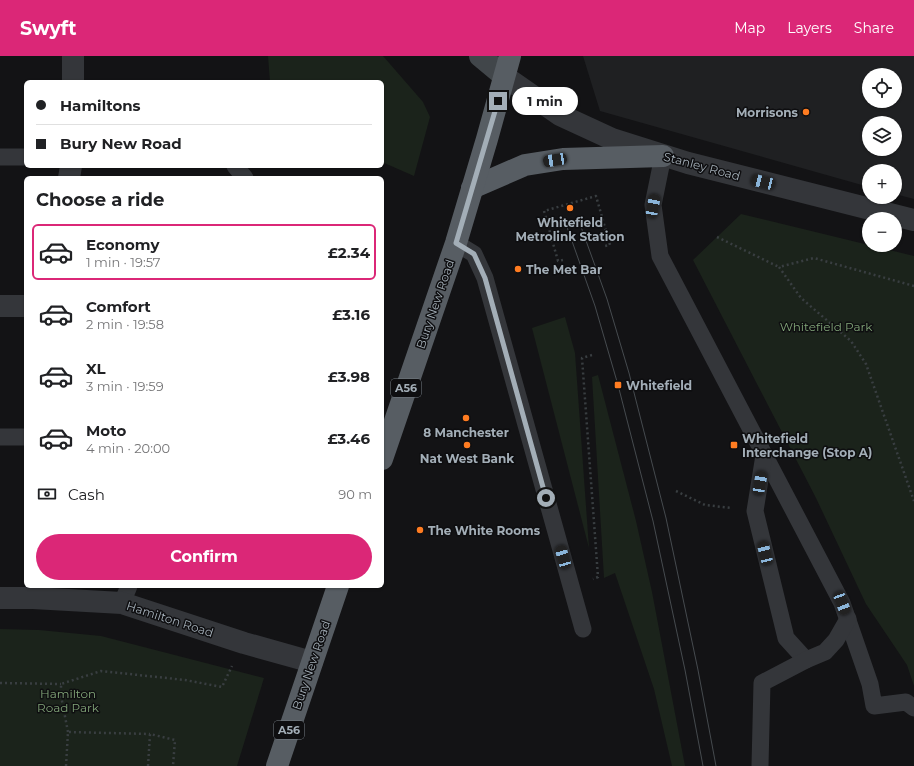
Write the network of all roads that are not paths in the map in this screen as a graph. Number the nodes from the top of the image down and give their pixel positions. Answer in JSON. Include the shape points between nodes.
{"nodes":[{"id":1,"x":73,"y":56,"type":"edge"},
{"id":2,"x":480,"y":56,"type":"edge"},
{"id":3,"x":507,"y":66,"type":"edge"},
{"id":4,"x":73,"y":80,"type":"edge"},
{"id":5,"x":663,"y":156,"type":"junction"},
{"id":6,"x":0,"y":157,"type":"edge"},
{"id":7,"x":24,"y":157,"type":"edge"},
{"id":8,"x":472,"y":188,"type":"junction"},
{"id":9,"x":914,"y":220,"type":"edge"},
{"id":10,"x":456,"y":243,"type":"junction"},
{"id":11,"x":0,"y":306,"type":"edge"},
{"id":12,"x":24,"y":306,"type":"edge"},
{"id":13,"x":0,"y":437,"type":"edge"},
{"id":14,"x":24,"y":437,"type":"edge"},
{"id":15,"x":384,"y":453,"type":"edge"},
{"id":16,"x":764,"y":455,"type":"junction"},
{"id":17,"x":337,"y":588,"type":"edge"},
{"id":18,"x":34,"y":592,"type":"edge"},
{"id":19,"x":126,"y":595,"type":"edge"},
{"id":20,"x":0,"y":598,"type":"edge"},
{"id":21,"x":848,"y":619,"type":"junction"},
{"id":22,"x":583,"y":628,"type":"dead end"},
{"id":23,"x":806,"y":660,"type":"junction"},
{"id":24,"x":312,"y":662,"type":"junction"},
{"id":25,"x":914,"y":708,"type":"edge"},
{"id":26,"x":277,"y":766,"type":"edge"},
{"id":27,"x":760,"y":766,"type":"edge"}],
"edges":[{"from":1,"to":4,"type":"street"},
{"from":2,"to":3,"type":"main road"},
{"from":3,"to":5,"type":"street","name":"Stanley Road","via":[[560,115],[612,138]]},
{"from":3,"to":8,"type":"highway","name":"Bury New Road","number":"A56"},
{"from":5,"to":8,"type":"highway","via":[[564,159],[525,165]]},
{"from":5,"to":9,"type":"street","name":"Stanley Road"},
{"from":5,"to":16,"type":"lane","via":[[653,206],[660,256]]},
{"from":6,"to":7,"type":"lane"},
{"from":8,"to":10,"type":"highway","name":"Bury New Road","number":"A56"},
{"from":10,"to":15,"type":"highway","name":"Bury New Road","number":"A56"},
{"from":10,"to":22,"type":"lane","via":[[474,254],[485,278]]},
{"from":11,"to":12,"type":"street"},
{"from":13,"to":14,"type":"lane"},
{"from":16,"to":21,"type":"lane"},
{"from":16,"to":23,"type":"lane","via":[[755,511],[786,638]]},
{"from":17,"to":24,"type":"highway","name":"Bury New Road","number":"A56"},
{"from":18,"to":19,"type":"street","name":"Hamilton Road"},
{"from":18,"to":20,"type":"street","name":"Hamilton Road"},
{"from":19,"to":24,"type":"street","name":"Hamilton Road","via":[[244,643]]},
{"from":21,"to":23,"type":"lane","via":[[836,640],[825,652]]},
{"from":21,"to":25,"type":"lane","via":[[870,684],[874,706],[906,702]]},
{"from":23,"to":27,"type":"lane","via":[[762,683]]},
{"from":24,"to":26,"type":"highway","name":"Bury New Road","number":"A56"}]}
